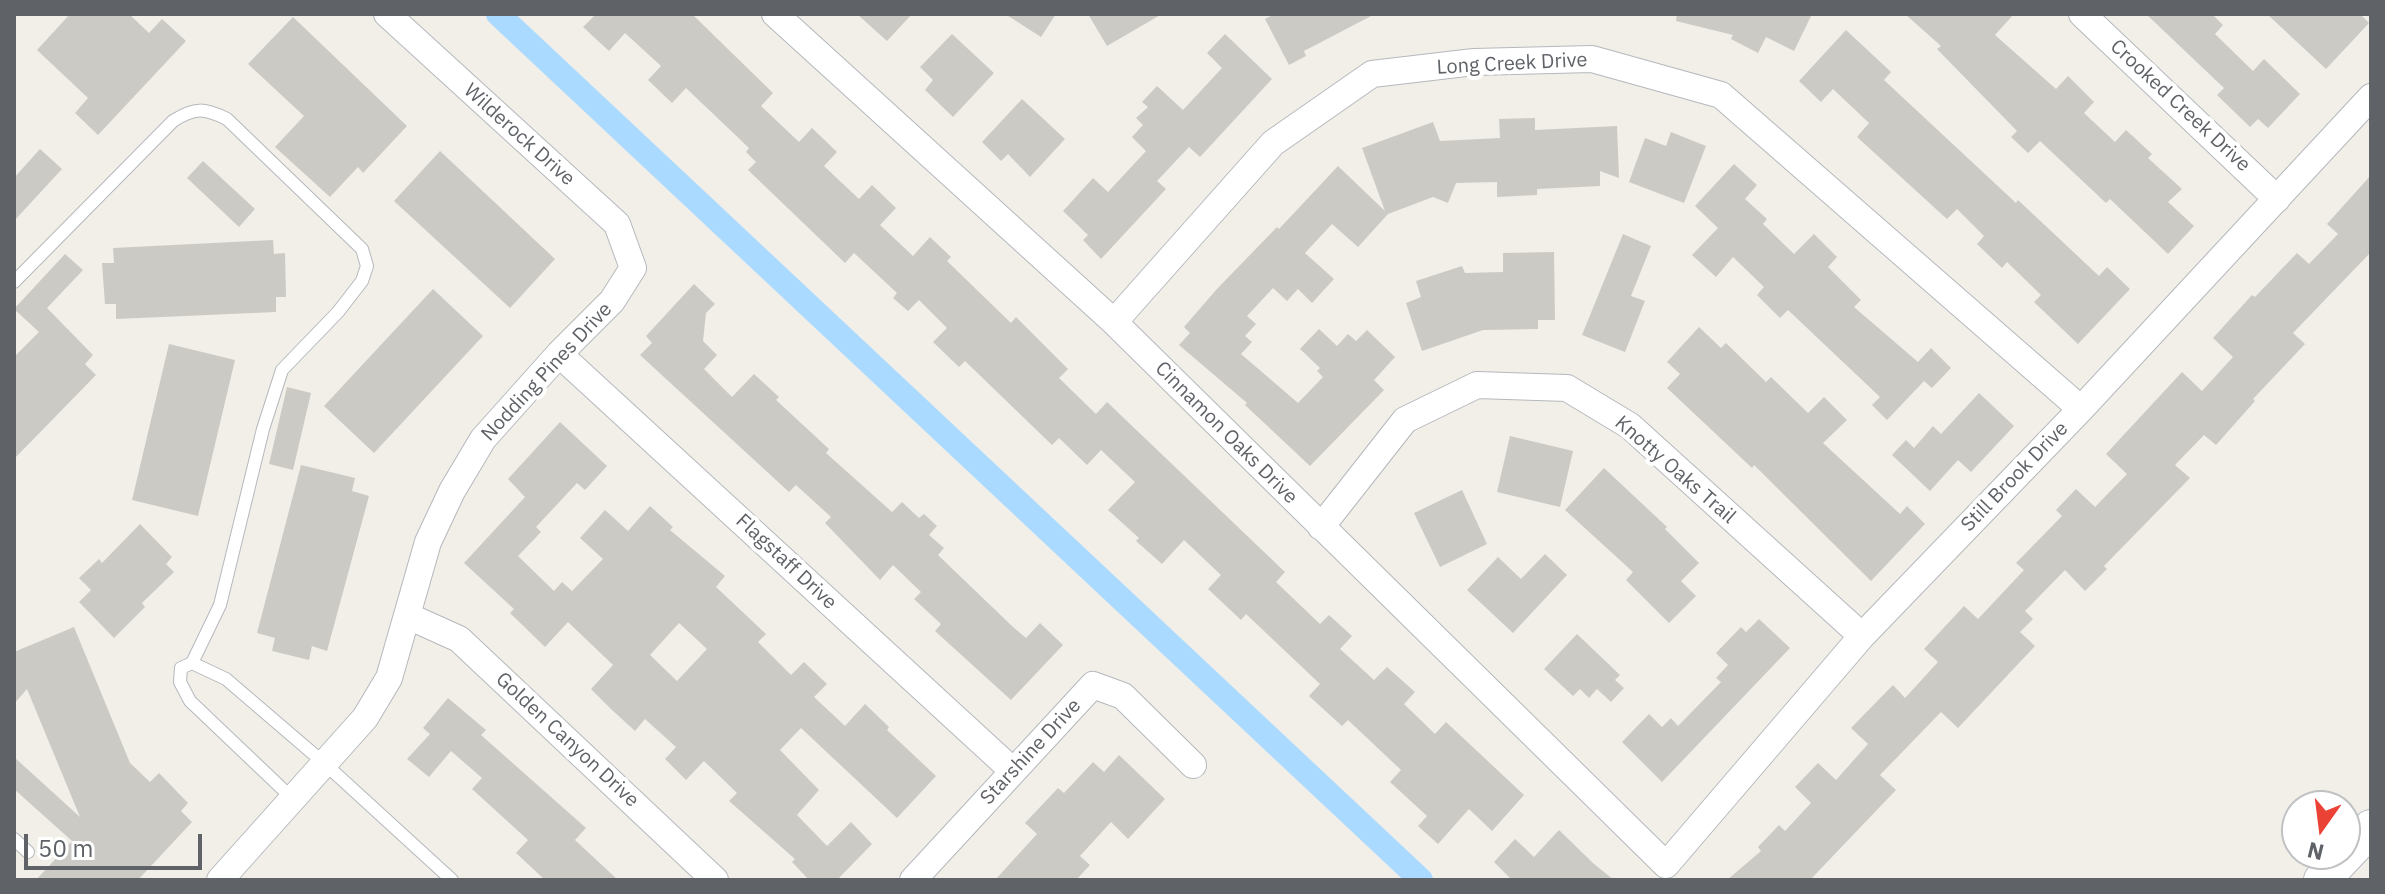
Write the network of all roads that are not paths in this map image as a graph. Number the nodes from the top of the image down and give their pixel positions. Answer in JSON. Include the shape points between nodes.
{"nodes":[{"id":1,"x":387,"y":14,"type":"edge"},
{"id":2,"x":2082,"y":14,"type":"edge"},
{"id":3,"x":780,"y":15,"type":"edge"},
{"id":4,"x":2371,"y":97,"type":"edge"},
{"id":5,"x":2277,"y":199,"type":"junction"},
{"id":6,"x":633,"y":268,"type":"joint"},
{"id":7,"x":14,"y":282,"type":"edge"},
{"id":8,"x":1114,"y":322,"type":"junction"},
{"id":9,"x":559,"y":354,"type":"junction"},
{"id":10,"x":2081,"y":409,"type":"junction"},
{"id":11,"x":1321,"y":527,"type":"junction"},
{"id":12,"x":408,"y":616,"type":"junction"},
{"id":13,"x":1862,"y":636,"type":"junction"},
{"id":14,"x":192,"y":663,"type":"junction"},
{"id":15,"x":324,"y":763,"type":"junction"},
{"id":16,"x":1193,"y":765,"type":"dead end"},
{"id":17,"x":1013,"y":771,"type":"junction"},
{"id":18,"x":294,"y":800,"type":"junction"},
{"id":19,"x":2371,"y":828,"type":"edge"},
{"id":20,"x":14,"y":839,"type":"edge"},
{"id":21,"x":28,"y":852,"type":"dead end"},
{"id":22,"x":1666,"y":865,"type":"joint"},
{"id":23,"x":220,"y":880,"type":"edge"},
{"id":24,"x":452,"y":880,"type":"edge"},
{"id":25,"x":715,"y":880,"type":"edge"},
{"id":26,"x":913,"y":880,"type":"edge"},
{"id":27,"x":2322,"y":880,"type":"edge"}],
"edges":[{"from":1,"to":6,"type":"street","name":"Wilderock Drive","via":[[617,224]]},
{"from":2,"to":5,"type":"street","name":"Crooked Creek Drive"},
{"from":3,"to":8,"type":"street","name":"Cinnamon Oaks Drive"},
{"from":4,"to":5,"type":"street","name":"Still Brook Drive"},
{"from":5,"to":10,"type":"street","name":"Still Brook Drive"},
{"from":6,"to":9,"type":"street","name":"Nodding Pines Drive","via":[[612,301]]},
{"from":7,"to":14,"type":"lane","via":[[173,121],[190,110],[227,119],[362,249],[367,266],[362,281],[282,370],[220,605]]},
{"from":8,"to":10,"type":"street","name":"Long Creek Drive","via":[[1273,143],[1372,74],[1474,62],[1592,59],[1721,95]]},
{"from":8,"to":11,"type":"street","name":"Cinnamon Oaks Drive"},
{"from":9,"to":12,"type":"street","name":"Nodding Pines Drive","via":[[483,439],[452,491],[428,542]]},
{"from":9,"to":17,"type":"street","name":"Flagstaff Drive"},
{"from":10,"to":13,"type":"street","name":"Still Brook Drive"},
{"from":11,"to":13,"type":"street","name":"Knotty Oaks Trail","via":[[1405,420],[1477,385],[1567,388],[1630,426]]},
{"from":11,"to":22,"type":"street","name":"Cinnamon Oaks Drive"},
{"from":12,"to":15,"type":"street","name":"Nodding Pines Drive","via":[[389,678],[365,718]]},
{"from":12,"to":25,"type":"street","name":"Golden Canyon Drive","via":[[459,639]]},
{"from":13,"to":22,"type":"street","name":"Still Brook Drive"},
{"from":14,"to":15,"type":"lane","via":[[226,679]]},
{"from":14,"to":18,"type":"lane","via":[[181,668],[180,682],[190,701]]},
{"from":15,"to":18,"type":"street","name":"Nodding Pines Drive"},
{"from":15,"to":24,"type":"lane"},
{"from":16,"to":17,"type":"street","name":"Starshine Drive","via":[[1123,696],[1093,685]]},
{"from":17,"to":26,"type":"street","name":"Starshine Drive"},
{"from":18,"to":23,"type":"street","name":"Nodding Pines Drive"},
{"from":19,"to":27,"type":"street"},
{"from":20,"to":21,"type":"lane"}]}
